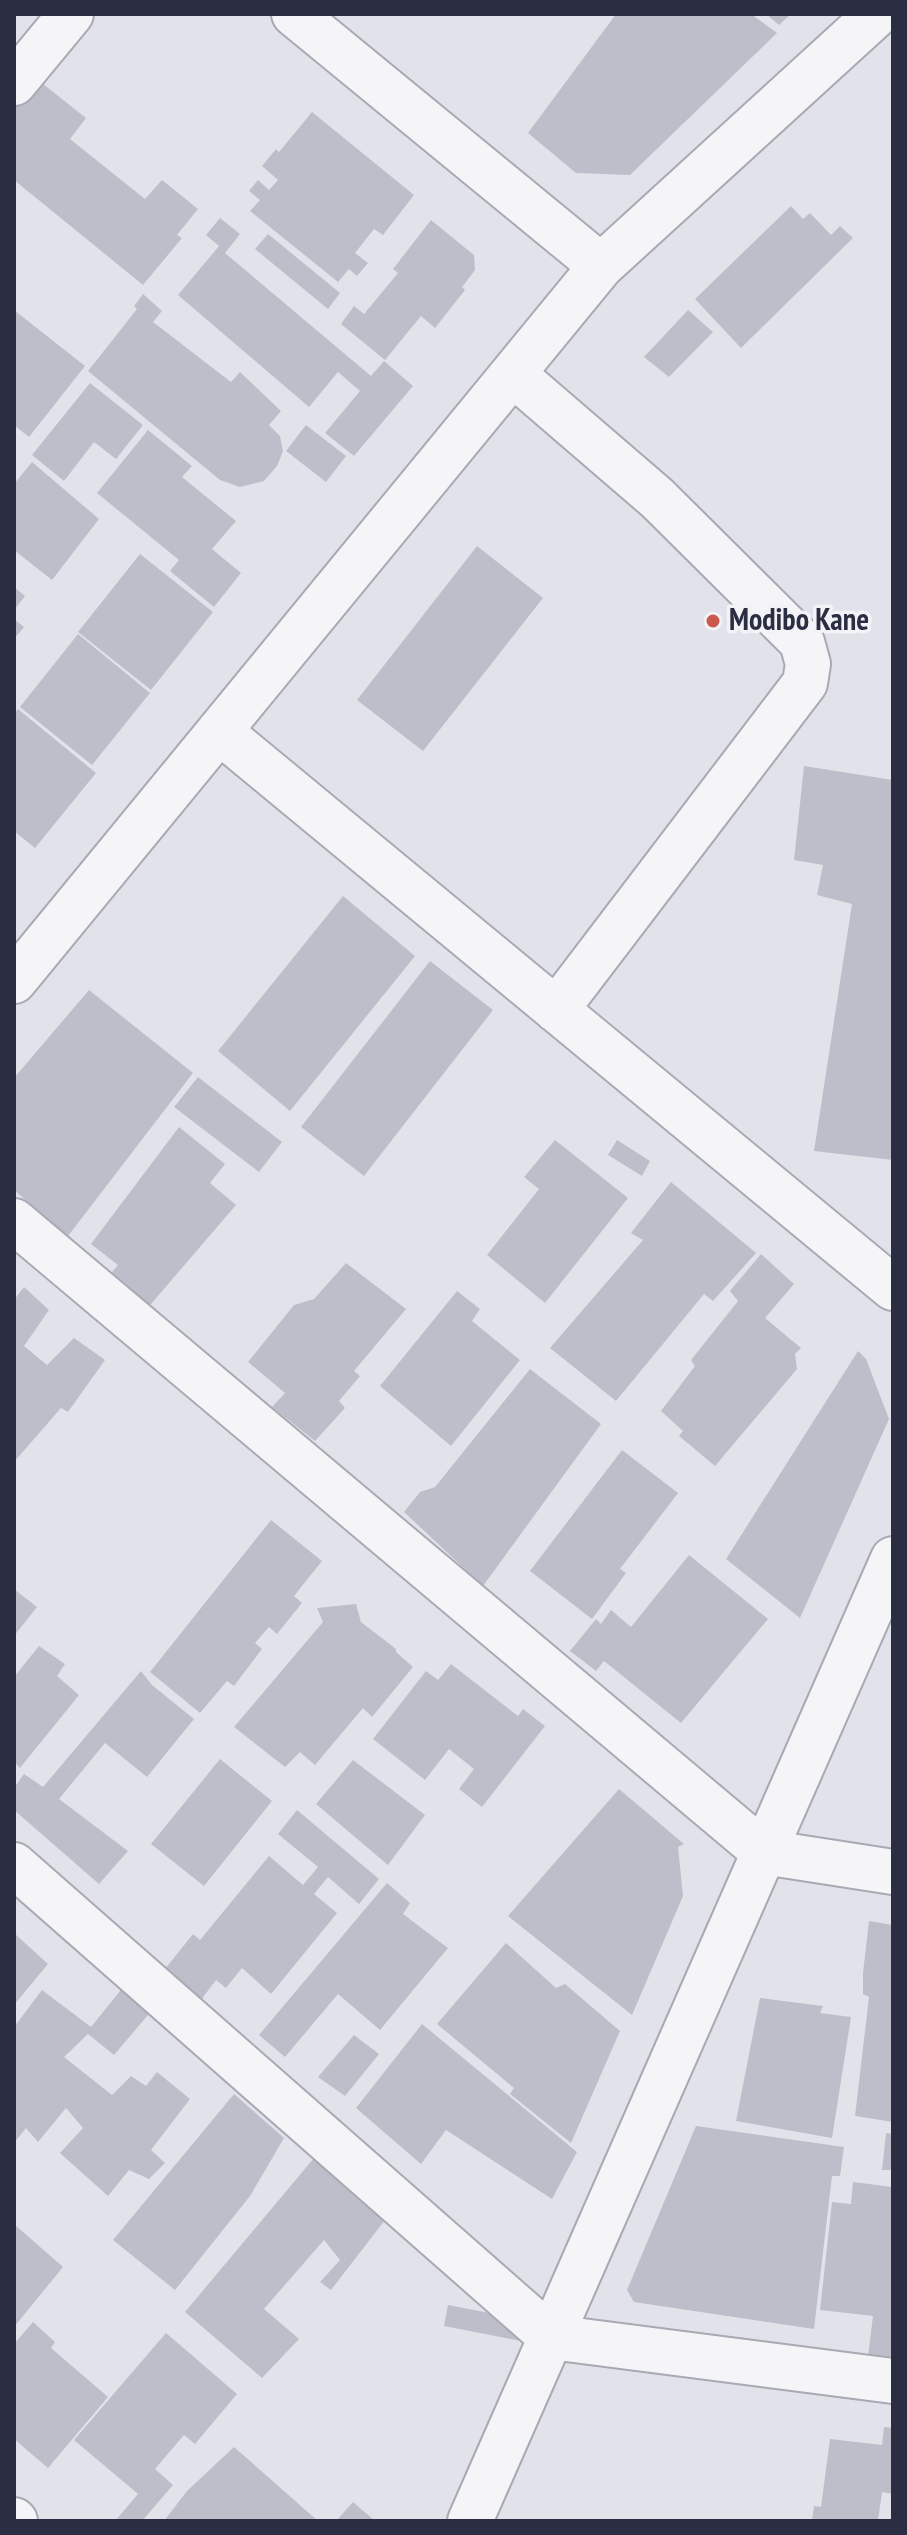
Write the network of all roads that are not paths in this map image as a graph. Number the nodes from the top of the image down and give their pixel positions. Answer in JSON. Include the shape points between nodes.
{"nodes":[{"id":1,"x":71,"y":14,"type":"edge"},
{"id":2,"x":294,"y":14,"type":"edge"},
{"id":3,"x":877,"y":14,"type":"edge"},
{"id":4,"x":14,"y":83,"type":"edge"},
{"id":5,"x":601,"y":266,"type":"junction"},
{"id":6,"x":513,"y":374,"type":"junction"},
{"id":7,"x":219,"y":731,"type":"junction"},
{"id":8,"x":14,"y":981,"type":"edge"},
{"id":9,"x":556,"y":1010,"type":"junction"},
{"id":10,"x":14,"y":1221,"type":"edge"},
{"id":11,"x":893,"y":1288,"type":"edge"},
{"id":12,"x":893,"y":1559,"type":"edge"},
{"id":13,"x":764,"y":1852,"type":"junction"},
{"id":14,"x":14,"y":1865,"type":"edge"},
{"id":15,"x":893,"y":1872,"type":"edge"},
{"id":16,"x":551,"y":2337,"type":"junction"},
{"id":17,"x":893,"y":2381,"type":"edge"},
{"id":18,"x":470,"y":2521,"type":"edge"}],
"edges":[{"from":1,"to":4,"type":"street"},
{"from":2,"to":5,"type":"street"},
{"from":3,"to":5,"type":"street"},
{"from":5,"to":6,"type":"street"},
{"from":6,"to":7,"type":"street"},
{"from":6,"to":9,"type":"street","via":[[657,498],[802,642],[808,664],[805,683]]},
{"from":7,"to":8,"type":"street"},
{"from":7,"to":9,"type":"street"},
{"from":9,"to":11,"type":"street"},
{"from":10,"to":13,"type":"street"},
{"from":12,"to":13,"type":"street"},
{"from":13,"to":15,"type":"street"},
{"from":13,"to":16,"type":"street"},
{"from":14,"to":16,"type":"street"},
{"from":16,"to":17,"type":"street"},
{"from":16,"to":18,"type":"street"}]}
